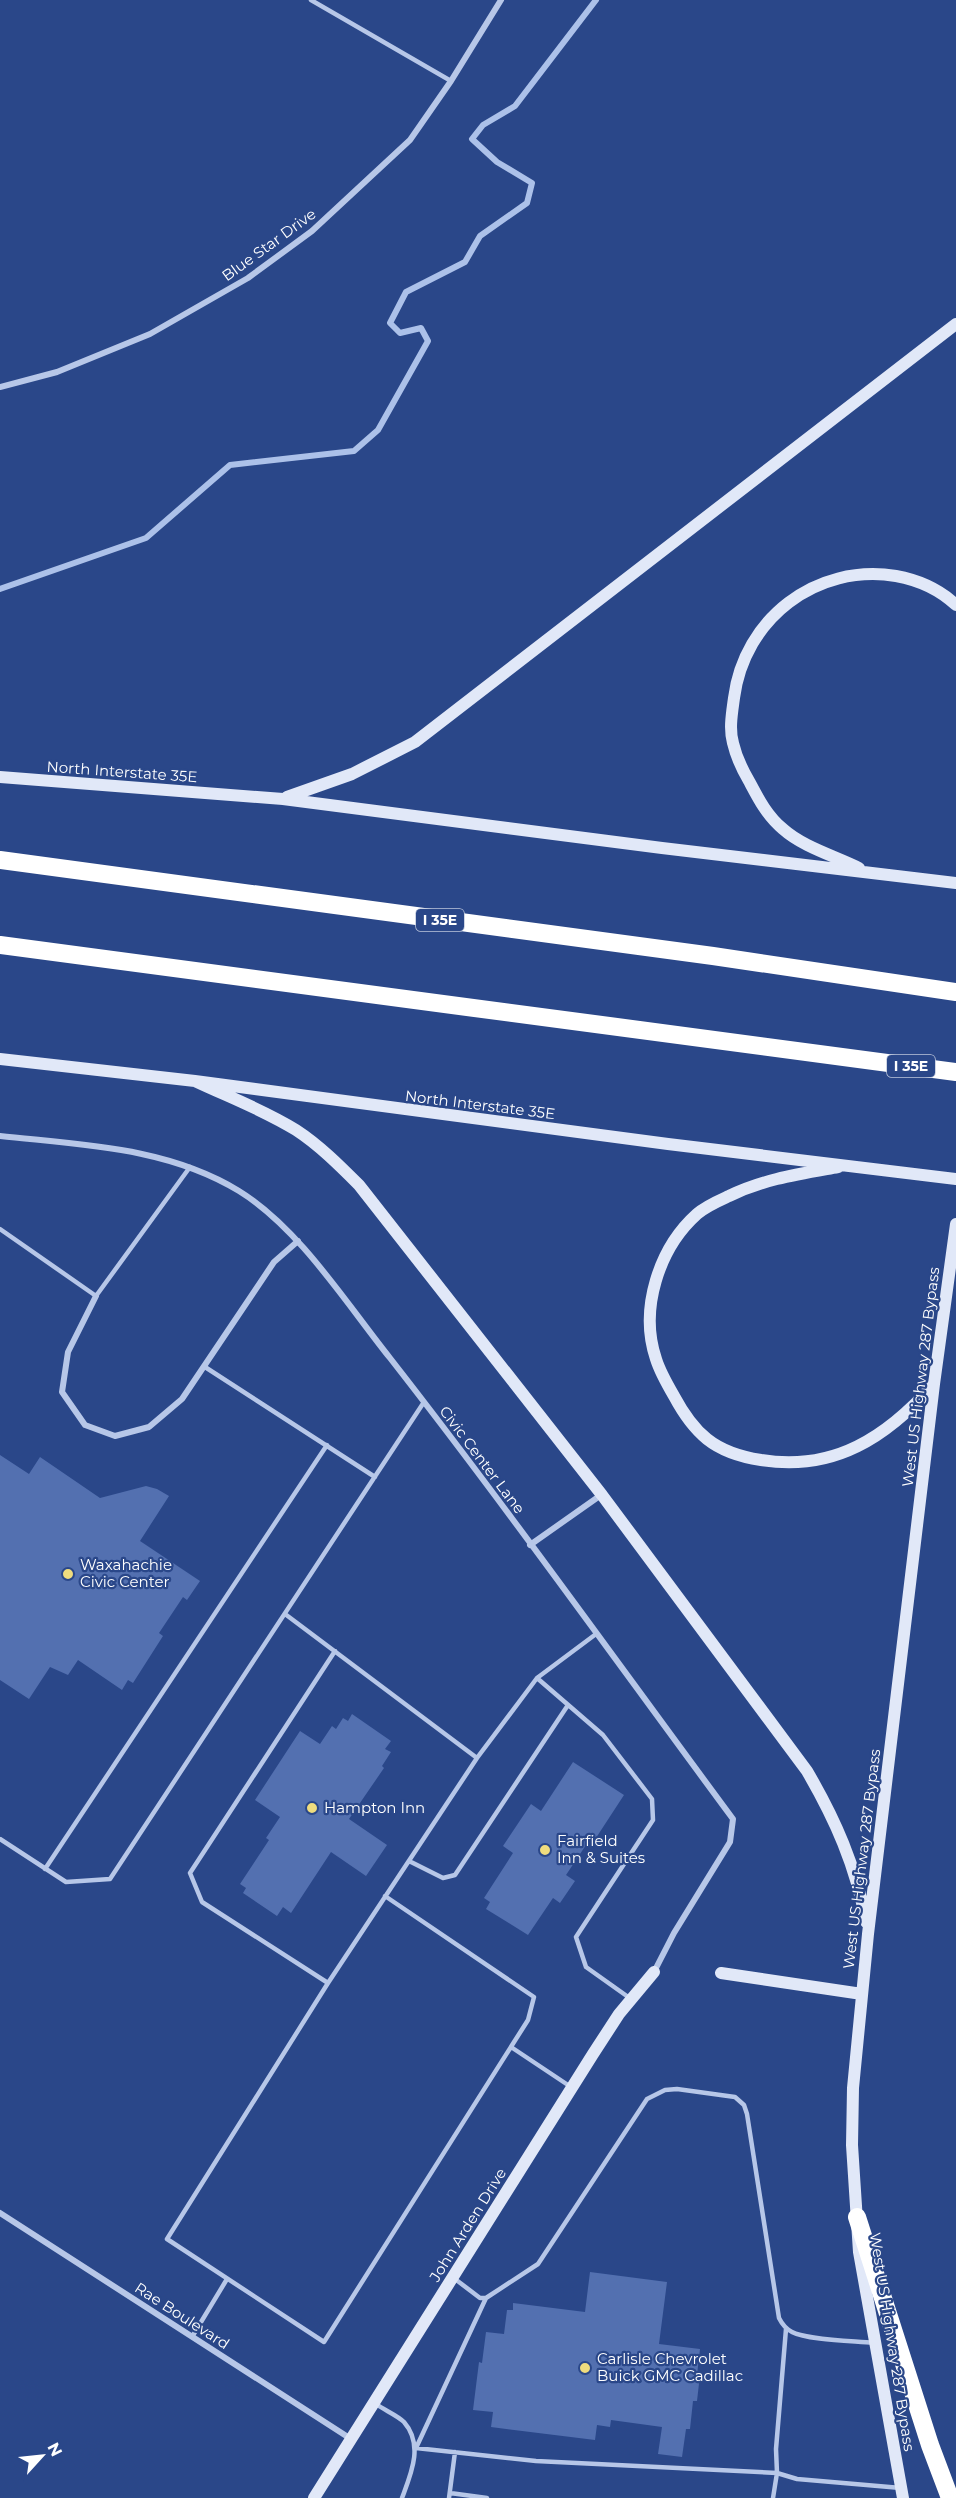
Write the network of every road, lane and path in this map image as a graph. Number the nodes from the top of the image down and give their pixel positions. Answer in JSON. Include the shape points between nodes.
{"nodes":[{"id":1,"x":311,"y":0,"type":"edge"},
{"id":2,"x":501,"y":0,"type":"edge"},
{"id":3,"x":451,"y":81,"type":"junction"},
{"id":4,"x":956,"y":324,"type":"edge"},
{"id":5,"x":0,"y":387,"type":"edge"},
{"id":6,"x":956,"y":605,"type":"edge"},
{"id":7,"x":0,"y":777,"type":"edge"},
{"id":8,"x":283,"y":799,"type":"junction"},
{"id":9,"x":0,"y":860,"type":"edge"},
{"id":10,"x":869,"y":872,"type":"junction"},
{"id":11,"x":956,"y":883,"type":"edge"},
{"id":12,"x":0,"y":945,"type":"edge"},
{"id":13,"x":956,"y":992,"type":"edge"},
{"id":14,"x":0,"y":1059,"type":"edge"},
{"id":15,"x":956,"y":1072,"type":"edge"},
{"id":16,"x":195,"y":1081,"type":"junction"},
{"id":17,"x":0,"y":1136,"type":"edge"},
{"id":18,"x":853,"y":1165,"type":"junction"},
{"id":19,"x":190,"y":1167,"type":"junction"},
{"id":20,"x":956,"y":1179,"type":"edge"},
{"id":21,"x":956,"y":1224,"type":"edge"},
{"id":22,"x":0,"y":1229,"type":"edge"},
{"id":23,"x":298,"y":1241,"type":"junction"},
{"id":24,"x":96,"y":1296,"type":"junction"},
{"id":25,"x":205,"y":1367,"type":"junction"},
{"id":26,"x":934,"y":1384,"type":"junction"},
{"id":27,"x":424,"y":1402,"type":"junction"},
{"id":28,"x":327,"y":1445,"type":"junction"},
{"id":29,"x":375,"y":1477,"type":"junction"},
{"id":30,"x":602,"y":1495,"type":"junction"},
{"id":31,"x":530,"y":1545,"type":"junction"},
{"id":32,"x":285,"y":1614,"type":"junction"},
{"id":33,"x":596,"y":1634,"type":"junction"},
{"id":34,"x":335,"y":1651,"type":"junction"},
{"id":35,"x":537,"y":1678,"type":"junction"},
{"id":36,"x":568,"y":1706,"type":"junction"},
{"id":37,"x":477,"y":1758,"type":"junction"},
{"id":38,"x":0,"y":1839,"type":"edge"},
{"id":39,"x":409,"y":1861,"type":"junction"},
{"id":40,"x":45,"y":1869,"type":"junction"},
{"id":41,"x":385,"y":1896,"type":"junction"},
{"id":42,"x":868,"y":1934,"type":"junction"},
{"id":43,"x":654,"y":1972,"type":"joint"},
{"id":44,"x":721,"y":1973,"type":"dead end"},
{"id":45,"x":328,"y":1983,"type":"junction"},
{"id":46,"x":862,"y":1994,"type":"junction"},
{"id":47,"x":631,"y":1999,"type":"junction"},
{"id":48,"x":511,"y":2047,"type":"junction"},
{"id":49,"x":572,"y":2087,"type":"junction"},
{"id":50,"x":0,"y":2213,"type":"edge"},
{"id":51,"x":857,"y":2217,"type":"junction"},
{"id":52,"x":452,"y":2278,"type":"junction"},
{"id":53,"x":227,"y":2279,"type":"junction"},
{"id":54,"x":486,"y":2298,"type":"junction"},
{"id":55,"x":786,"y":2329,"type":"junction"},
{"id":56,"x":192,"y":2337,"type":"junction"},
{"id":57,"x":875,"y":2343,"type":"junction"},
{"id":58,"x":374,"y":2403,"type":"junction"},
{"id":59,"x":351,"y":2439,"type":"junction"},
{"id":60,"x":416,"y":2448,"type":"junction"},
{"id":61,"x":455,"y":2452,"type":"junction"},
{"id":62,"x":777,"y":2473,"type":"junction"},
{"id":63,"x":902,"y":2493,"type":"edge"},
{"id":64,"x":450,"y":2495,"type":"edge"},
{"id":65,"x":314,"y":2498,"type":"edge"},
{"id":66,"x":402,"y":2498,"type":"edge"},
{"id":67,"x":488,"y":2498,"type":"edge"},
{"id":68,"x":773,"y":2498,"type":"edge"},
{"id":69,"x":950,"y":2498,"type":"edge"}],
"edges":[{"from":1,"to":3,"type":"lane"},
{"from":2,"to":3,"type":"street","name":"Blue Star Drive"},
{"from":3,"to":5,"type":"street","name":"Blue Star Drive","via":[[410,140],[312,231],[248,278],[150,334],[57,372]]},
{"from":4,"to":8,"type":"main road","via":[[415,742],[352,774]]},
{"from":6,"to":10,"type":"main road","via":[[942,593],[913,579],[874,572],[825,583],[785,605],[762,627],[739,670],[731,719],[732,743],[760,802],[794,837]]},
{"from":7,"to":8,"type":"main road","name":"North Interstate 35E"},
{"from":8,"to":10,"type":"main road","name":"North Interstate 35E"},
{"from":9,"to":13,"type":"highway","number":"I 35E"},
{"from":10,"to":11,"type":"main road","name":"North Interstate 35E"},
{"from":12,"to":15,"type":"highway","number":"I 35E"},
{"from":14,"to":16,"type":"main road","name":"North Interstate 35E"},
{"from":16,"to":18,"type":"main road","name":"North Interstate 35E"},
{"from":16,"to":30,"type":"main road","via":[[296,1130],[359,1185]]},
{"from":17,"to":19,"type":"street","name":"Civic Center Lane","via":[[138,1152]]},
{"from":18,"to":20,"type":"main road","name":"North Interstate 35E"},
{"from":18,"to":26,"type":"main road","via":[[769,1179],[698,1214],[672,1244],[657,1278],[651,1318],[656,1359],[681,1408],[706,1439],[742,1457],[776,1463],[815,1461],[852,1450],[901,1418]]},
{"from":19,"to":23,"type":"street","name":"Civic Center Lane","via":[[238,1191]]},
{"from":19,"to":24,"type":"lane"},
{"from":21,"to":26,"type":"main road","name":"West US Highway 287 Bypass"},
{"from":22,"to":24,"type":"lane"},
{"from":23,"to":25,"type":"street","via":[[274,1262]]},
{"from":23,"to":27,"type":"street","name":"Civic Center Lane"},
{"from":24,"to":25,"type":"street","via":[[68,1352],[62,1392],[85,1425],[115,1436],[149,1427],[182,1399]]},
{"from":25,"to":28,"type":"lane"},
{"from":26,"to":42,"type":"main road","name":"West US Highway 287 Bypass"},
{"from":27,"to":29,"type":"lane"},
{"from":27,"to":31,"type":"street","name":"Civic Center Lane"},
{"from":28,"to":29,"type":"lane"},
{"from":28,"to":40,"type":"lane"},
{"from":29,"to":32,"type":"lane"},
{"from":30,"to":31,"type":"street"},
{"from":30,"to":42,"type":"main road","via":[[807,1771],[846,1846]]},
{"from":31,"to":33,"type":"street","name":"Civic Center Lane"},
{"from":32,"to":34,"type":"lane"},
{"from":32,"to":40,"type":"lane","via":[[110,1879],[66,1882]]},
{"from":33,"to":35,"type":"lane"},
{"from":33,"to":43,"type":"street","name":"Civic Center Lane","via":[[733,1819],[730,1842]]},
{"from":34,"to":37,"type":"lane"},
{"from":34,"to":45,"type":"lane","via":[[190,1873],[202,1902]]},
{"from":35,"to":36,"type":"lane"},
{"from":35,"to":37,"type":"lane"},
{"from":36,"to":39,"type":"lane","via":[[455,1875],[443,1878]]},
{"from":36,"to":47,"type":"lane","via":[[603,1735],[652,1799],[653,1820],[576,1937],[586,1967]]},
{"from":37,"to":39,"type":"lane"},
{"from":38,"to":40,"type":"lane"},
{"from":39,"to":41,"type":"lane"},
{"from":41,"to":45,"type":"lane"},
{"from":41,"to":48,"type":"lane","via":[[534,1997],[528,2020]]},
{"from":42,"to":46,"type":"main road","name":"West US Highway 287 Bypass"},
{"from":43,"to":47,"type":"main road","name":"John Arden Drive"},
{"from":44,"to":46,"type":"main road"},
{"from":45,"to":53,"type":"lane","via":[[166,2239]]},
{"from":46,"to":51,"type":"main road","name":"West US Highway 287 Bypass","via":[[853,2100]]},
{"from":47,"to":49,"type":"main road","name":"John Arden Drive"},
{"from":48,"to":49,"type":"lane"},
{"from":48,"to":53,"type":"lane","via":[[324,2342]]},
{"from":49,"to":52,"type":"main road","name":"John Arden Drive"},
{"from":50,"to":56,"type":"street","name":"Rae Boulevard"},
{"from":51,"to":57,"type":"main road","name":"West US Highway 287 Bypass"},
{"from":51,"to":69,"type":"highway"},
{"from":52,"to":54,"type":"lane","via":[[480,2298]]},
{"from":52,"to":58,"type":"main road","name":"John Arden Drive"},
{"from":53,"to":56,"type":"lane"},
{"from":54,"to":55,"type":"lane","via":[[538,2264],[647,2099],[677,2089],[735,2097],[744,2105],[779,2318]]},
{"from":54,"to":60,"type":"lane"},
{"from":55,"to":57,"type":"lane","via":[[799,2335]]},
{"from":55,"to":62,"type":"lane"},
{"from":56,"to":59,"type":"street","name":"Rae Boulevard"},
{"from":57,"to":63,"type":"main road","name":"West US Highway 287 Bypass"},
{"from":58,"to":59,"type":"main road","name":"John Arden Drive"},
{"from":58,"to":60,"type":"lane","via":[[404,2422]]},
{"from":59,"to":65,"type":"main road","name":"John Arden Drive"},
{"from":60,"to":61,"type":"lane"},
{"from":60,"to":66,"type":"lane"},
{"from":61,"to":62,"type":"lane","via":[[536,2461]]},
{"from":61,"to":64,"type":"lane"},
{"from":62,"to":63,"type":"lane"},
{"from":62,"to":68,"type":"lane"},
{"from":64,"to":67,"type":"lane"}]}
